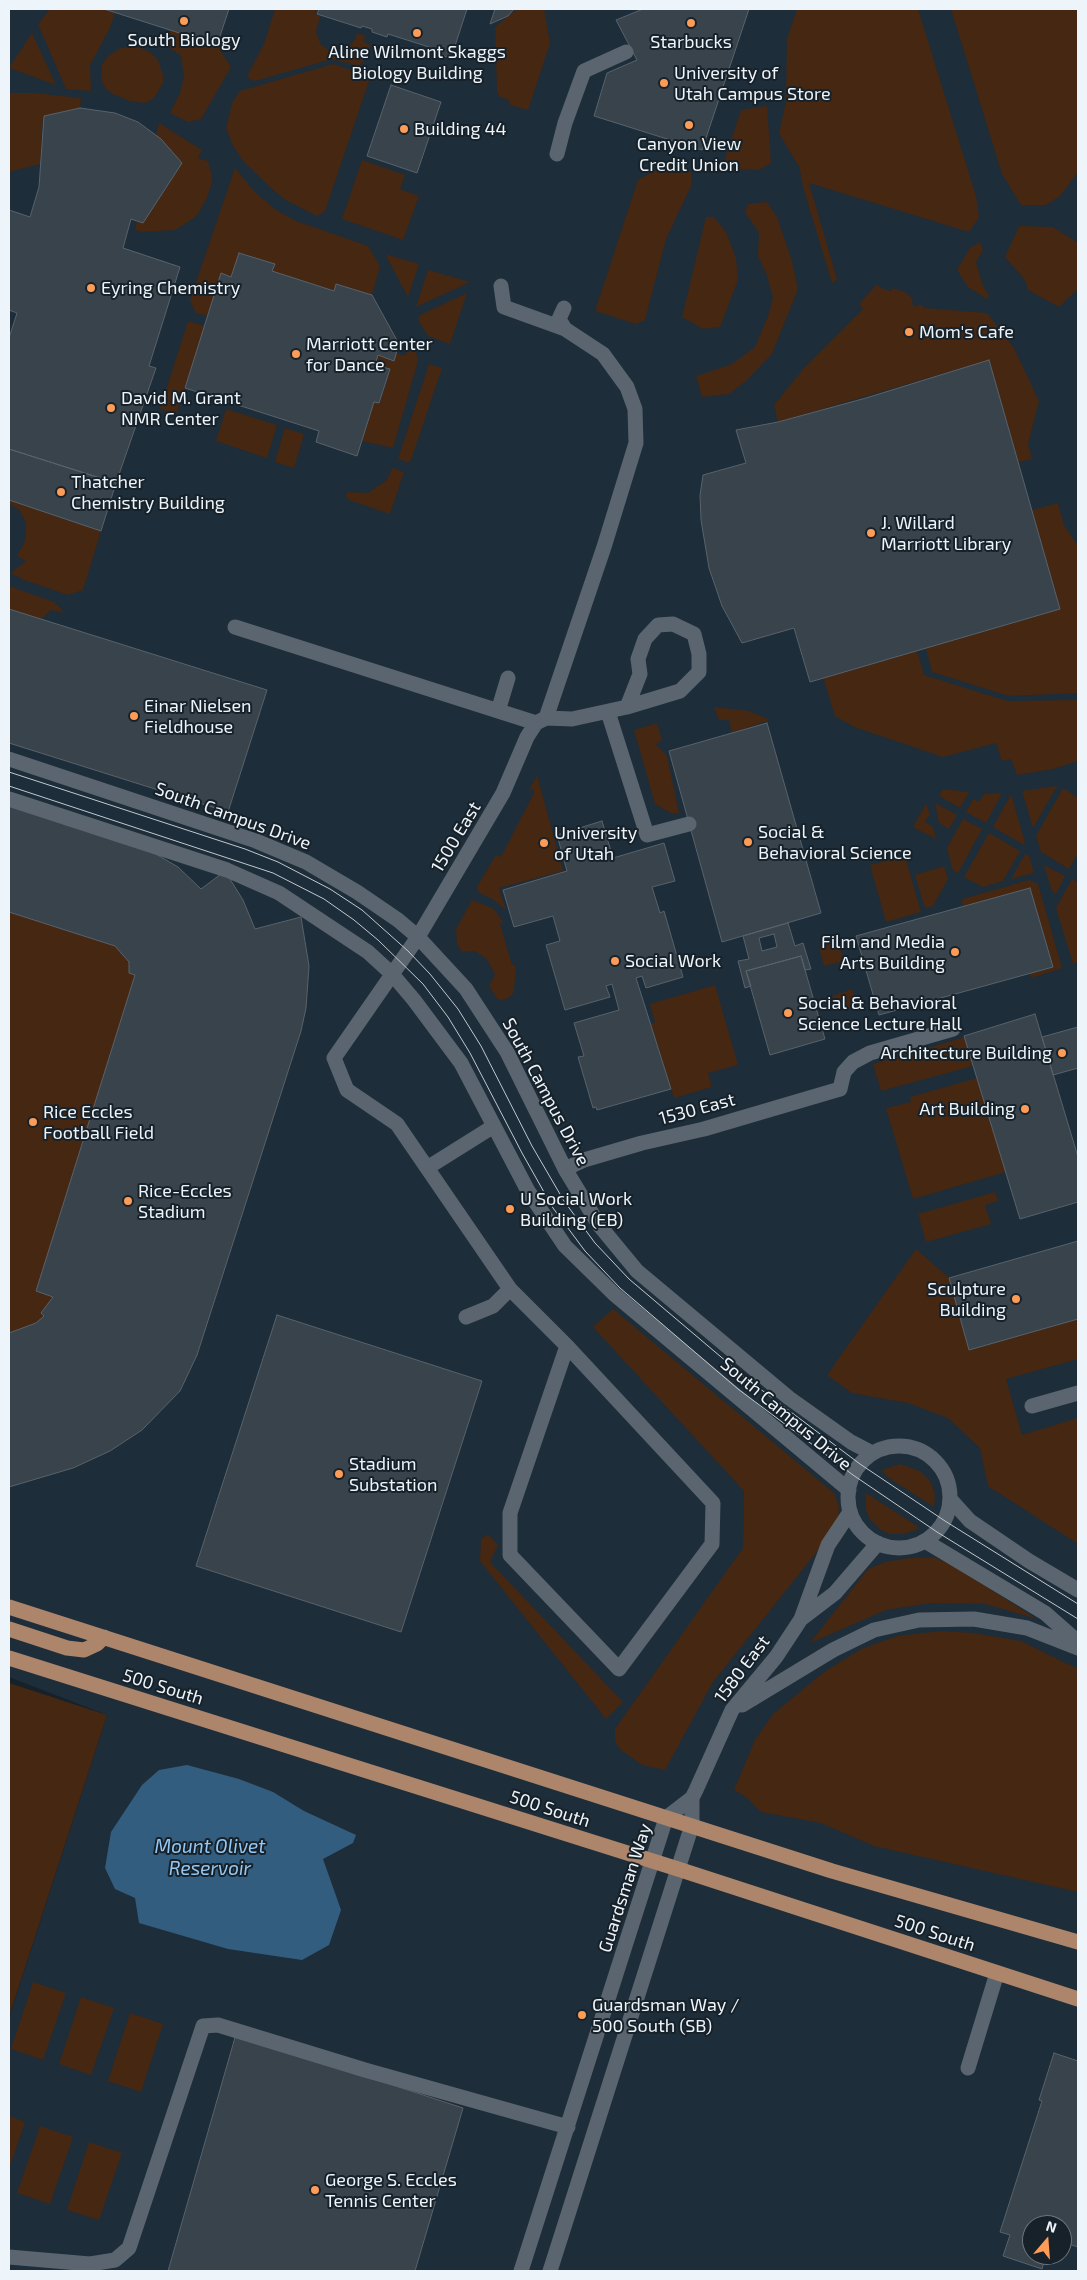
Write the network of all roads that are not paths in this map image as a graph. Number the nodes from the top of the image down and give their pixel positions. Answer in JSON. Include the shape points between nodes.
{"nodes":[{"id":1,"x":626,"y":52,"type":"dead end"},
{"id":2,"x":557,"y":154,"type":"dead end"},
{"id":3,"x":501,"y":286,"type":"dead end"},
{"id":4,"x":564,"y":308,"type":"dead end"},
{"id":5,"x":565,"y":329,"type":"junction"},
{"id":6,"x":234,"y":627,"type":"dead end"},
{"id":7,"x":508,"y":678,"type":"dead end"},
{"id":8,"x":627,"y":707,"type":"junction"},
{"id":9,"x":498,"y":711,"type":"junction"},
{"id":10,"x":608,"y":712,"type":"junction"},
{"id":11,"x":541,"y":720,"type":"junction"},
{"id":12,"x":9,"y":759,"type":"edge"},
{"id":13,"x":9,"y":799,"type":"edge"},
{"id":14,"x":690,"y":824,"type":"dead end"},
{"id":15,"x":418,"y":937,"type":"junction"},
{"id":16,"x":392,"y":974,"type":"junction"},
{"id":17,"x":953,"y":1029,"type":"dead end"},
{"id":18,"x":494,"y":1126,"type":"junction"},
{"id":19,"x":427,"y":1168,"type":"junction"},
{"id":20,"x":565,"y":1169,"type":"junction"},
{"id":21,"x":510,"y":1289,"type":"junction"},
{"id":22,"x":466,"y":1316,"type":"dead end"},
{"id":23,"x":567,"y":1346,"type":"junction"},
{"id":24,"x":1078,"y":1393,"type":"edge"},
{"id":25,"x":1032,"y":1406,"type":"dead end"},
{"id":26,"x":872,"y":1453,"type":"junction"},
{"id":27,"x":848,"y":1490,"type":"junction"},
{"id":28,"x":951,"y":1500,"type":"junction"},
{"id":29,"x":850,"y":1512,"type":"junction"},
{"id":30,"x":925,"y":1541,"type":"junction"},
{"id":31,"x":878,"y":1543,"type":"junction"},
{"id":32,"x":1078,"y":1590,"type":"edge"},
{"id":33,"x":9,"y":1607,"type":"edge"},
{"id":34,"x":801,"y":1619,"type":"junction"},
{"id":35,"x":9,"y":1629,"type":"edge"},
{"id":36,"x":104,"y":1637,"type":"junction"},
{"id":37,"x":1078,"y":1642,"type":"edge"},
{"id":38,"x":1078,"y":1648,"type":"edge"},
{"id":39,"x":9,"y":1658,"type":"edge"},
{"id":40,"x":732,"y":1710,"type":"junction"},
{"id":41,"x":692,"y":1798,"type":"junction"},
{"id":42,"x":666,"y":1818,"type":"junction"},
{"id":43,"x":692,"y":1825,"type":"junction"},
{"id":44,"x":653,"y":1861,"type":"junction"},
{"id":45,"x":678,"y":1869,"type":"junction"},
{"id":46,"x":1078,"y":1942,"type":"edge"},
{"id":47,"x":997,"y":1973,"type":"junction"},
{"id":48,"x":1078,"y":1999,"type":"edge"},
{"id":49,"x":968,"y":2068,"type":"dead end"},
{"id":50,"x":568,"y":2127,"type":"junction"},
{"id":51,"x":9,"y":2257,"type":"edge"},
{"id":52,"x":520,"y":2271,"type":"edge"},
{"id":53,"x":550,"y":2271,"type":"edge"}],
"edges":[{"from":1,"to":2,"type":"street","via":[[584,71]]},
{"from":3,"to":5,"type":"street","name":"1500 East","via":[[504,307]]},
{"from":4,"to":5,"type":"street","via":[[559,319]]},
{"from":5,"to":11,"type":"street","name":"1500 East","via":[[603,354],[628,387],[635,409],[636,443],[604,547]]},
{"from":6,"to":9,"type":"street"},
{"from":7,"to":9,"type":"street"},
{"from":8,"to":8,"type":"street","via":[[680,691],[699,672],[694,634],[673,624],[658,625],[645,639],[638,659],[640,674]]},
{"from":8,"to":10,"type":"street"},
{"from":9,"to":11,"type":"street"},
{"from":10,"to":11,"type":"street","via":[[572,719]]},
{"from":10,"to":14,"type":"street","via":[[647,835]]},
{"from":11,"to":15,"type":"street","name":"1500 East","via":[[527,737],[503,793]]},
{"from":12,"to":15,"type":"street","name":"South Campus Drive","via":[[256,841],[306,862],[357,892]]},
{"from":13,"to":16,"type":"street","name":"South Campus Drive","via":[[227,870],[279,893],[368,952]]},
{"from":15,"to":16,"type":"street","name":"1500 East"},
{"from":15,"to":20,"type":"street","name":"South Campus Drive","via":[[466,989],[508,1052]]},
{"from":16,"to":18,"type":"street","name":"South Campus Drive","via":[[461,1063]]},
{"from":16,"to":19,"type":"street","name":"1500 East","via":[[334,1058],[347,1090],[397,1124]]},
{"from":17,"to":20,"type":"street","name":"1530 East","via":[[870,1053],[853,1062],[844,1072],[840,1088],[584,1160]]},
{"from":18,"to":19,"type":"street"},
{"from":18,"to":27,"type":"street","name":"South Campus Drive","via":[[528,1191],[565,1246],[614,1294]]},
{"from":19,"to":21,"type":"street"},
{"from":20,"to":26,"type":"street","name":"South Campus Drive","via":[[599,1225],[637,1271],[790,1398],[851,1442]]},
{"from":21,"to":22,"type":"street","via":[[493,1306]]},
{"from":21,"to":23,"type":"street"},
{"from":23,"to":23,"type":"street","via":[[510,1513],[510,1555],[619,1669],[712,1544],[713,1503]]},
{"from":24,"to":25,"type":"street"},
{"from":26,"to":27,"type":"street","via":[[860,1464]]},
{"from":26,"to":28,"type":"street","via":[[908,1446],[926,1453],[940,1465],[948,1482]]},
{"from":27,"to":29,"type":"street"},
{"from":28,"to":30,"type":"street","via":[[945,1521]]},
{"from":28,"to":32,"type":"street","via":[[970,1521]]},
{"from":29,"to":31,"type":"street","via":[[856,1525]]},
{"from":29,"to":34,"type":"street","name":"1580 East","via":[[828,1545]]},
{"from":30,"to":31,"type":"street","via":[[910,1547],[894,1548]]},
{"from":30,"to":37,"type":"street","via":[[1045,1613]]},
{"from":31,"to":34,"type":"street","name":"1580 East","via":[[835,1593]]},
{"from":33,"to":36,"type":"main road","name":"500 South"},
{"from":34,"to":40,"type":"street","name":"1580 East","via":[[776,1657]]},
{"from":35,"to":36,"type":"main road","via":[[67,1648],[84,1650]]},
{"from":36,"to":42,"type":"main road","name":"500 South"},
{"from":38,"to":40,"type":"street","via":[[1018,1627],[974,1619],[919,1620],[874,1630],[833,1650]]},
{"from":39,"to":44,"type":"main road","name":"500 South"},
{"from":40,"to":41,"type":"street","name":"1580 East"},
{"from":41,"to":42,"type":"street","name":"Guardsman Way"},
{"from":41,"to":43,"type":"street"},
{"from":42,"to":43,"type":"main road","name":"500 South"},
{"from":42,"to":44,"type":"street","name":"Guardsman Way"},
{"from":43,"to":45,"type":"street"},
{"from":43,"to":46,"type":"main road","name":"500 South","via":[[894,1890]]},
{"from":44,"to":45,"type":"main road","name":"500 South"},
{"from":44,"to":50,"type":"street","name":"Guardsman Way"},
{"from":45,"to":47,"type":"main road","name":"500 South"},
{"from":45,"to":53,"type":"street"},
{"from":47,"to":48,"type":"main road","name":"500 South"},
{"from":47,"to":49,"type":"street"},
{"from":50,"to":51,"type":"street","via":[[218,2025],[203,2026],[129,2248],[115,2260],[90,2264]]},
{"from":50,"to":52,"type":"street","name":"Guardsman Way"}]}
